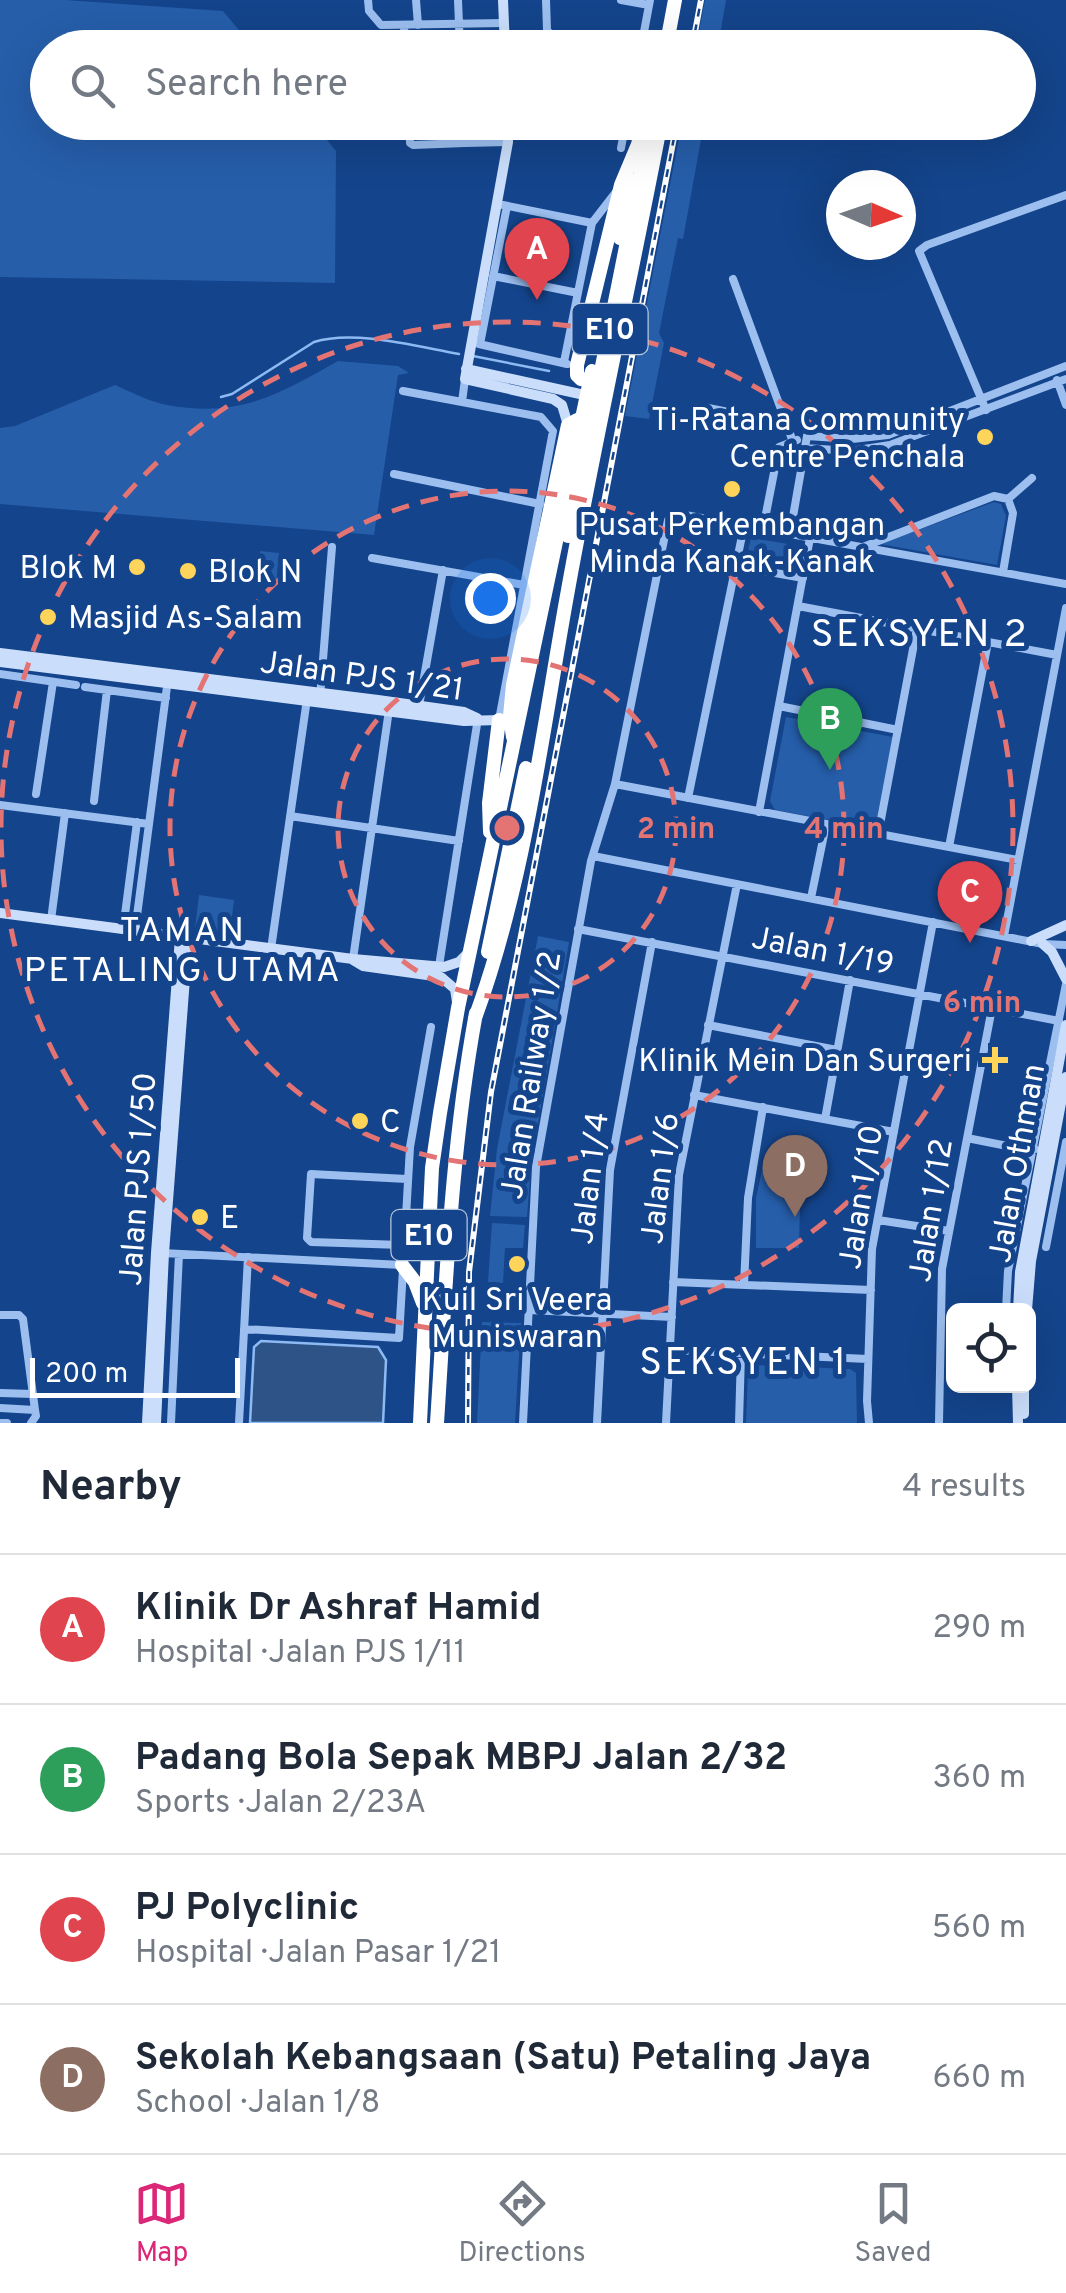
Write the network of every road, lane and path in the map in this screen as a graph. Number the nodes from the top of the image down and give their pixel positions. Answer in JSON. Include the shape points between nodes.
{"nodes":[{"id":1,"x":368,"y":0,"type":"edge"},
{"id":2,"x":416,"y":0,"type":"edge"},
{"id":3,"x":458,"y":0,"type":"edge"},
{"id":4,"x":504,"y":0,"type":"edge"},
{"id":5,"x":546,"y":0,"type":"edge"},
{"id":6,"x":621,"y":0,"type":"edge"},
{"id":7,"x":666,"y":0,"type":"edge"},
{"id":8,"x":675,"y":0,"type":"edge"},
{"id":9,"x":685,"y":0,"type":"edge"},
{"id":10,"x":649,"y":2,"type":"edge"},
{"id":11,"x":504,"y":23,"type":"junction"},
{"id":12,"x":404,"y":25,"type":"junction"},
{"id":13,"x":418,"y":25,"type":"junction"},
{"id":14,"x":459,"y":25,"type":"junction"},
{"id":15,"x":404,"y":30,"type":"edge"},
{"id":16,"x":459,"y":30,"type":"edge"},
{"id":17,"x":505,"y":30,"type":"edge"},
{"id":18,"x":546,"y":30,"type":"edge"},
{"id":19,"x":644,"y":30,"type":"edge"},
{"id":20,"x":660,"y":30,"type":"edge"},
{"id":21,"x":669,"y":30,"type":"edge"},
{"id":22,"x":679,"y":30,"type":"edge"},
{"id":23,"x":410,"y":140,"type":"edge"},
{"id":24,"x":465,"y":140,"type":"edge"},
{"id":25,"x":623,"y":140,"type":"edge"},
{"id":26,"x":647,"y":140,"type":"edge"},
{"id":27,"x":657,"y":140,"type":"edge"},
{"id":28,"x":508,"y":142,"type":"joint"},
{"id":29,"x":639,"y":142,"type":"joint"},
{"id":30,"x":465,"y":143,"type":"junction"},
{"id":31,"x":621,"y":148,"type":"dead end"},
{"id":32,"x":620,"y":186,"type":"junction"},
{"id":33,"x":1066,"y":195,"type":"edge"},
{"id":34,"x":502,"y":204,"type":"junction"},
{"id":35,"x":592,"y":222,"type":"junction"},
{"id":36,"x":494,"y":276,"type":"junction"},
{"id":37,"x":733,"y":279,"type":"dead end"},
{"id":38,"x":578,"y":293,"type":"junction"},
{"id":39,"x":475,"y":343,"type":"junction"},
{"id":40,"x":564,"y":362,"type":"junction"},
{"id":41,"x":1066,"y":366,"type":"edge"},
{"id":42,"x":612,"y":368,"type":"junction"},
{"id":43,"x":1053,"y":371,"type":"junction"},
{"id":44,"x":465,"y":374,"type":"junction"},
{"id":45,"x":577,"y":375,"type":"junction"},
{"id":46,"x":1062,"y":381,"type":"edge"},
{"id":47,"x":403,"y":392,"type":"dead end"},
{"id":48,"x":982,"y":399,"type":"junction"},
{"id":49,"x":462,"y":402,"type":"junction"},
{"id":50,"x":1066,"y":405,"type":"edge"},
{"id":51,"x":703,"y":407,"type":"dead end"},
{"id":52,"x":986,"y":410,"type":"junction"},
{"id":53,"x":786,"y":423,"type":"junction"},
{"id":54,"x":568,"y":425,"type":"junction"},
{"id":55,"x":792,"y":440,"type":"junction"},
{"id":56,"x":806,"y":442,"type":"junction"},
{"id":57,"x":596,"y":444,"type":"junction"},
{"id":58,"x":394,"y":474,"type":"dead end"},
{"id":59,"x":1032,"y":478,"type":"dead end"},
{"id":60,"x":1008,"y":499,"type":"junction"},
{"id":61,"x":540,"y":504,"type":"junction"},
{"id":62,"x":744,"y":526,"type":"junction"},
{"id":63,"x":763,"y":529,"type":"junction"},
{"id":64,"x":790,"y":534,"type":"junction"},
{"id":65,"x":810,"y":538,"type":"junction"},
{"id":66,"x":332,"y":547,"type":"dead end"},
{"id":67,"x":862,"y":547,"type":"junction"},
{"id":68,"x":372,"y":558,"type":"dead end"},
{"id":69,"x":736,"y":566,"type":"junction"},
{"id":70,"x":444,"y":570,"type":"junction"},
{"id":71,"x":1003,"y":572,"type":"junction"},
{"id":72,"x":803,"y":578,"type":"junction"},
{"id":73,"x":1066,"y":584,"type":"edge"},
{"id":74,"x":524,"y":585,"type":"junction"},
{"id":75,"x":798,"y":606,"type":"junction"},
{"id":76,"x":1066,"y":608,"type":"edge"},
{"id":77,"x":917,"y":628,"type":"junction"},
{"id":78,"x":988,"y":642,"type":"junction"},
{"id":79,"x":0,"y":653,"type":"edge"},
{"id":80,"x":1057,"y":655,"type":"junction"},
{"id":81,"x":0,"y":662,"type":"edge"},
{"id":82,"x":0,"y":674,"type":"edge"},
{"id":83,"x":168,"y":679,"type":"junction"},
{"id":84,"x":53,"y":682,"type":"junction"},
{"id":85,"x":108,"y":690,"type":"junction"},
{"id":86,"x":317,"y":694,"type":"junction"},
{"id":87,"x":166,"y":698,"type":"junction"},
{"id":88,"x":419,"y":706,"type":"junction"},
{"id":89,"x":779,"y":706,"type":"junction"},
{"id":90,"x":389,"y":710,"type":"junction"},
{"id":91,"x":478,"y":718,"type":"junction"},
{"id":92,"x":499,"y":720,"type":"junction"},
{"id":93,"x":898,"y":730,"type":"junction"},
{"id":94,"x":514,"y":747,"type":"junction"},
{"id":95,"x":615,"y":784,"type":"junction"},
{"id":96,"x":36,"y":794,"type":"dead end"},
{"id":97,"x":688,"y":798,"type":"junction"},
{"id":98,"x":94,"y":801,"type":"dead end"},
{"id":99,"x":0,"y":804,"type":"edge"},
{"id":100,"x":760,"y":812,"type":"junction"},
{"id":101,"x":66,"y":813,"type":"junction"},
{"id":102,"x":290,"y":816,"type":"junction"},
{"id":103,"x":137,"y":822,"type":"junction"},
{"id":104,"x":149,"y":824,"type":"junction"},
{"id":105,"x":826,"y":825,"type":"junction"},
{"id":106,"x":372,"y":828,"type":"junction"},
{"id":107,"x":878,"y":835,"type":"junction"},
{"id":108,"x":459,"y":842,"type":"junction"},
{"id":109,"x":948,"y":848,"type":"junction"},
{"id":110,"x":491,"y":853,"type":"junction"},
{"id":111,"x":593,"y":856,"type":"junction"},
{"id":112,"x":1018,"y":860,"type":"junction"},
{"id":113,"x":736,"y":884,"type":"junction"},
{"id":114,"x":812,"y":898,"type":"junction"},
{"id":115,"x":0,"y":913,"type":"edge"},
{"id":116,"x":51,"y":920,"type":"junction"},
{"id":117,"x":933,"y":922,"type":"junction"},
{"id":118,"x":1066,"y":925,"type":"edge"},
{"id":119,"x":578,"y":928,"type":"junction"},
{"id":120,"x":129,"y":931,"type":"junction"},
{"id":121,"x":1004,"y":936,"type":"junction"},
{"id":122,"x":184,"y":938,"type":"junction"},
{"id":123,"x":652,"y":942,"type":"junction"},
{"id":124,"x":1037,"y":942,"type":"junction"},
{"id":125,"x":1061,"y":945,"type":"edge"},
{"id":126,"x":270,"y":949,"type":"junction"},
{"id":127,"x":470,"y":951,"type":"junction"},
{"id":128,"x":1066,"y":952,"type":"edge"},
{"id":129,"x":722,"y":956,"type":"junction"},
{"id":130,"x":352,"y":959,"type":"junction"},
{"id":131,"x":439,"y":966,"type":"junction"},
{"id":132,"x":850,"y":980,"type":"junction"},
{"id":133,"x":1066,"y":982,"type":"edge"},
{"id":134,"x":920,"y":994,"type":"junction"},
{"id":135,"x":458,"y":1008,"type":"junction"},
{"id":136,"x":992,"y":1008,"type":"junction"},
{"id":137,"x":475,"y":1018,"type":"junction"},
{"id":138,"x":1062,"y":1023,"type":"edge"},
{"id":139,"x":708,"y":1025,"type":"junction"},
{"id":140,"x":431,"y":1027,"type":"dead end"},
{"id":141,"x":837,"y":1050,"type":"junction"},
{"id":142,"x":1066,"y":1077,"type":"edge"},
{"id":143,"x":694,"y":1095,"type":"junction"},
{"id":144,"x":762,"y":1107,"type":"junction"},
{"id":145,"x":825,"y":1119,"type":"junction"},
{"id":146,"x":894,"y":1132,"type":"junction"},
{"id":147,"x":967,"y":1138,"type":"junction"},
{"id":148,"x":1057,"y":1145,"type":"edge"},
{"id":149,"x":1032,"y":1151,"type":"junction"},
{"id":150,"x":406,"y":1179,"type":"junction"},
{"id":151,"x":878,"y":1220,"type":"junction"},
{"id":152,"x":1043,"y":1230,"type":"junction"},
{"id":153,"x":949,"y":1231,"type":"junction"},
{"id":154,"x":402,"y":1246,"type":"junction"},
{"id":155,"x":1046,"y":1247,"type":"dead end"},
{"id":156,"x":160,"y":1253,"type":"junction"},
{"id":157,"x":179,"y":1254,"type":"junction"},
{"id":158,"x":248,"y":1257,"type":"junction"},
{"id":159,"x":402,"y":1265,"type":"junction"},
{"id":160,"x":673,"y":1282,"type":"junction"},
{"id":161,"x":744,"y":1285,"type":"junction"},
{"id":162,"x":871,"y":1290,"type":"junction"},
{"id":163,"x":1006,"y":1303,"type":"edge"},
{"id":164,"x":1018,"y":1303,"type":"edge"},
{"id":165,"x":1028,"y":1303,"type":"edge"},
{"id":166,"x":425,"y":1308,"type":"junction"},
{"id":167,"x":529,"y":1310,"type":"junction"},
{"id":168,"x":601,"y":1313,"type":"junction"},
{"id":169,"x":0,"y":1314,"type":"edge"},
{"id":170,"x":672,"y":1317,"type":"junction"},
{"id":171,"x":940,"y":1322,"type":"junction"},
{"id":172,"x":946,"y":1322,"type":"edge"},
{"id":173,"x":244,"y":1329,"type":"junction"},
{"id":174,"x":670,"y":1350,"type":"junction"},
{"id":175,"x":939,"y":1351,"type":"junction"},
{"id":176,"x":946,"y":1351,"type":"edge"},
{"id":177,"x":741,"y":1354,"type":"junction"},
{"id":178,"x":868,"y":1359,"type":"junction"},
{"id":179,"x":0,"y":1392,"type":"edge"},
{"id":180,"x":1018,"y":1393,"type":"edge"},
{"id":181,"x":1024,"y":1393,"type":"edge"},
{"id":182,"x":33,"y":1394,"type":"junction"},
{"id":183,"x":0,"y":1408,"type":"edge"},
{"id":184,"x":35,"y":1410,"type":"junction"},
{"id":185,"x":152,"y":1419,"type":"edge"},
{"id":186,"x":171,"y":1419,"type":"edge"},
{"id":187,"x":30,"y":1423,"type":"edge"},
{"id":188,"x":239,"y":1423,"type":"edge"},
{"id":189,"x":420,"y":1423,"type":"edge"},
{"id":190,"x":438,"y":1423,"type":"edge"},
{"id":191,"x":523,"y":1423,"type":"edge"},
{"id":192,"x":598,"y":1423,"type":"edge"},
{"id":193,"x":666,"y":1423,"type":"edge"},
{"id":194,"x":738,"y":1423,"type":"edge"},
{"id":195,"x":869,"y":1423,"type":"edge"},
{"id":196,"x":939,"y":1423,"type":"edge"},
{"id":197,"x":1022,"y":1423,"type":"edge"}],
"edges":[{"from":1,"to":12,"type":"street","via":[[380,24]]},
{"from":2,"to":13,"type":"street"},
{"from":3,"to":14,"type":"street"},
{"from":4,"to":11,"type":"street"},
{"from":5,"to":18,"type":"street"},
{"from":6,"to":10,"type":"street"},
{"from":7,"to":20,"type":"highway"},
{"from":8,"to":21,"type":"highway"},
{"from":9,"to":22,"type":"highway"},
{"from":10,"to":19,"type":"street"},
{"from":11,"to":14,"type":"street"},
{"from":11,"to":17,"type":"street"},
{"from":12,"to":13,"type":"street"},
{"from":12,"to":15,"type":"street"},
{"from":13,"to":14,"type":"street"},
{"from":14,"to":16,"type":"street"},
{"from":23,"to":30,"type":"street"},
{"from":24,"to":30,"type":"street"},
{"from":25,"to":31,"type":"street"},
{"from":26,"to":137,"type":"highway","number":"E10","bridge":true},
{"from":27,"to":42,"type":"highway"},
{"from":28,"to":30,"type":"street"},
{"from":28,"to":34,"type":"street"},
{"from":29,"to":32,"type":"highway"},
{"from":29,"to":94,"type":"highway","number":"E10","bridge":true},
{"from":32,"to":35,"type":"street"},
{"from":32,"to":45,"type":"highway"},
{"from":33,"to":48,"type":"street","via":[[919,251]]},
{"from":34,"to":35,"type":"street"},
{"from":34,"to":36,"type":"street"},
{"from":34,"to":39,"type":"street"},
{"from":35,"to":38,"type":"street"},
{"from":36,"to":38,"type":"street"},
{"from":36,"to":39,"type":"street"},
{"from":37,"to":53,"type":"street"},
{"from":38,"to":40,"type":"street"},
{"from":39,"to":40,"type":"street"},
{"from":39,"to":44,"type":"street"},
{"from":40,"to":45,"type":"street"},
{"from":41,"to":43,"type":"street"},
{"from":42,"to":45,"type":"highway","via":[[596,383]]},
{"from":42,"to":57,"type":"highway"},
{"from":43,"to":46,"type":"street"},
{"from":43,"to":48,"type":"street"},
{"from":44,"to":49,"type":"street"},
{"from":44,"to":54,"type":"street","via":[[554,399]]},
{"from":44,"to":57,"type":"street","via":[[580,394],[595,407]]},
{"from":46,"to":50,"type":"street"},
{"from":46,"to":52,"type":"street"},
{"from":47,"to":49,"type":"street"},
{"from":48,"to":52,"type":"street"},
{"from":48,"to":56,"type":"street","via":[[888,435]]},
{"from":49,"to":61,"type":"street","via":[[541,417],[551,425]]},
{"from":51,"to":53,"type":"street"},
{"from":52,"to":56,"type":"street","via":[[872,449]]},
{"from":53,"to":55,"type":"street"},
{"from":54,"to":57,"type":"highway","via":[[586,422]]},
{"from":54,"to":94,"type":"highway","via":[[513,684]]},
{"from":55,"to":56,"type":"street"},
{"from":55,"to":63,"type":"street","via":[[779,447]]},
{"from":56,"to":64,"type":"street"},
{"from":57,"to":137,"type":"highway","via":[[514,888]]},
{"from":58,"to":61,"type":"street"},
{"from":59,"to":60,"type":"street"},
{"from":60,"to":67,"type":"street","via":[[994,496]]},
{"from":60,"to":71,"type":"street","via":[[1013,513]]},
{"from":61,"to":74,"type":"street"},
{"from":62,"to":63,"type":"street"},
{"from":62,"to":69,"type":"street"},
{"from":62,"to":95,"type":"street","name":"Jalan Railway 1/2","via":[[670,518]]},
{"from":63,"to":64,"type":"street"},
{"from":64,"to":65,"type":"street"},
{"from":65,"to":67,"type":"street"},
{"from":65,"to":72,"type":"street"},
{"from":66,"to":86,"type":"street"},
{"from":67,"to":71,"type":"street"},
{"from":68,"to":70,"type":"street"},
{"from":69,"to":72,"type":"street"},
{"from":69,"to":97,"type":"street"},
{"from":70,"to":74,"type":"street"},
{"from":70,"to":88,"type":"street"},
{"from":71,"to":73,"type":"street"},
{"from":72,"to":75,"type":"street"},
{"from":74,"to":92,"type":"street"},
{"from":75,"to":77,"type":"street"},
{"from":75,"to":89,"type":"street"},
{"from":76,"to":80,"type":"street"},
{"from":77,"to":78,"type":"street"},
{"from":77,"to":93,"type":"street"},
{"from":78,"to":80,"type":"street"},
{"from":78,"to":109,"type":"street"},
{"from":79,"to":83,"type":"street","name":"Jalan PJS 1/21"},
{"from":80,"to":112,"type":"street"},
{"from":81,"to":83,"type":"street","name":"Jalan PJS 1/21"},
{"from":82,"to":84,"type":"street"},
{"from":83,"to":86,"type":"street","name":"Jalan PJS 1/21"},
{"from":83,"to":87,"type":"street"},
{"from":84,"to":85,"type":"street"},
{"from":84,"to":96,"type":"street"},
{"from":85,"to":87,"type":"street"},
{"from":85,"to":98,"type":"street"},
{"from":86,"to":88,"type":"street","name":"Jalan PJS 1/21"},
{"from":86,"to":90,"type":"street","name":"Jalan PJS 1/21"},
{"from":86,"to":102,"type":"street"},
{"from":87,"to":104,"type":"street"},
{"from":88,"to":91,"type":"street","name":"Jalan PJS 1/21"},
{"from":89,"to":93,"type":"street"},
{"from":89,"to":100,"type":"street"},
{"from":90,"to":91,"type":"street","name":"Jalan PJS 1/21"},
{"from":90,"to":106,"type":"street"},
{"from":91,"to":92,"type":"street","name":"Jalan PJS 1/21"},
{"from":91,"to":108,"type":"street"},
{"from":92,"to":110,"type":"highway"},
{"from":93,"to":107,"type":"street"},
{"from":94,"to":110,"type":"highway","number":"E10"},
{"from":95,"to":97,"type":"street"},
{"from":95,"to":111,"type":"street","name":"Jalan Railway 1/2"},
{"from":97,"to":100,"type":"street"},
{"from":99,"to":101,"type":"street"},
{"from":100,"to":105,"type":"street"},
{"from":101,"to":103,"type":"street"},
{"from":101,"to":116,"type":"street"},
{"from":102,"to":106,"type":"street"},
{"from":102,"to":126,"type":"street"},
{"from":103,"to":104,"type":"street"},
{"from":103,"to":120,"type":"street"},
{"from":104,"to":120,"type":"street"},
{"from":105,"to":107,"type":"street"},
{"from":105,"to":114,"type":"street"},
{"from":106,"to":108,"type":"street"},
{"from":106,"to":130,"type":"street"},
{"from":107,"to":109,"type":"street"},
{"from":108,"to":131,"type":"street"},
{"from":109,"to":112,"type":"street"},
{"from":110,"to":127,"type":"highway","number":"E10"},
{"from":111,"to":113,"type":"street"},
{"from":111,"to":119,"type":"street","name":"Jalan Railway 1/2"},
{"from":112,"to":121,"type":"street"},
{"from":113,"to":114,"type":"street"},
{"from":113,"to":129,"type":"street","name":"Jalan 1/6"},
{"from":114,"to":117,"type":"street"},
{"from":115,"to":116,"type":"street"},
{"from":116,"to":120,"type":"street"},
{"from":117,"to":121,"type":"street"},
{"from":117,"to":134,"type":"street","name":"Jalan 1/10"},
{"from":118,"to":124,"type":"street"},
{"from":119,"to":123,"type":"street","name":"Jalan 1/19"},
{"from":119,"to":167,"type":"street","name":"Jalan Railway 1/2","via":[[536,1166]]},
{"from":120,"to":122,"type":"street"},
{"from":121,"to":124,"type":"street"},
{"from":122,"to":126,"type":"street"},
{"from":122,"to":156,"type":"street","name":"Jalan PJS 1/50"},
{"from":123,"to":129,"type":"street","name":"Jalan 1/19"},
{"from":123,"to":168,"type":"street","name":"Jalan 1/4","via":[[610,1170]]},
{"from":124,"to":125,"type":"street"},
{"from":124,"to":133,"type":"street","via":[[1052,952]]},
{"from":125,"to":128,"type":"street"},
{"from":126,"to":130,"type":"street"},
{"from":127,"to":131,"type":"street","via":[[460,962]]},
{"from":127,"to":135,"type":"highway","number":"E10"},
{"from":129,"to":132,"type":"street","name":"Jalan 1/19"},
{"from":129,"to":139,"type":"street","name":"Jalan 1/6"},
{"from":130,"to":131,"type":"street"},
{"from":130,"to":135,"type":"street","via":[[441,977],[455,989]]},
{"from":132,"to":134,"type":"street","name":"Jalan 1/19"},
{"from":132,"to":141,"type":"street"},
{"from":133,"to":138,"type":"street"},
{"from":134,"to":136,"type":"street","name":"Jalan 1/19"},
{"from":134,"to":146,"type":"street","name":"Jalan 1/10"},
{"from":135,"to":166,"type":"highway","number":"E10","via":[[432,1168]]},
{"from":136,"to":138,"type":"street","name":"Jalan 1/19"},
{"from":136,"to":147,"type":"street","name":"Jalan 1/12"},
{"from":137,"to":190,"type":"highway","number":"E10","via":[[448,1216]]},
{"from":138,"to":148,"type":"street","name":"Jalan Othman"},
{"from":138,"to":149,"type":"street"},
{"from":139,"to":141,"type":"street"},
{"from":139,"to":143,"type":"street","name":"Jalan 1/6"},
{"from":140,"to":150,"type":"street"},
{"from":141,"to":145,"type":"street"},
{"from":142,"to":148,"type":"street","name":"Jalan Othman"},
{"from":143,"to":144,"type":"street"},
{"from":143,"to":160,"type":"street","name":"Jalan 1/6","via":[[679,1175]]},
{"from":144,"to":145,"type":"street"},
{"from":144,"to":161,"type":"street"},
{"from":145,"to":146,"type":"street"},
{"from":146,"to":151,"type":"street","name":"Jalan 1/10"},
{"from":147,"to":149,"type":"street"},
{"from":147,"to":153,"type":"street","name":"Jalan 1/12"},
{"from":148,"to":149,"type":"street"},
{"from":148,"to":152,"type":"street","name":"Jalan Othman"},
{"from":148,"to":164,"type":"street","name":"Jalan Othman","via":[[1020,1272]]},
{"from":149,"to":163,"type":"street"},
{"from":150,"to":154,"type":"street"},
{"from":150,"to":154,"type":"street","via":[[311,1174],[307,1238]]},
{"from":151,"to":153,"type":"street"},
{"from":151,"to":162,"type":"street","name":"Jalan 1/10"},
{"from":152,"to":155,"type":"street"},
{"from":152,"to":165,"type":"street","name":"Jalan Othman"},
{"from":153,"to":171,"type":"street","name":"Jalan 1/12"},
{"from":154,"to":159,"type":"street"},
{"from":156,"to":157,"type":"street"},
{"from":156,"to":185,"type":"street","name":"Jalan PJS 1/50"},
{"from":157,"to":158,"type":"street"},
{"from":157,"to":186,"type":"street"},
{"from":158,"to":159,"type":"street"},
{"from":158,"to":173,"type":"street"},
{"from":159,"to":166,"type":"highway"},
{"from":159,"to":173,"type":"street","via":[[399,1338]]},
{"from":160,"to":161,"type":"street"},
{"from":160,"to":170,"type":"street","name":"Jalan 1/6"},
{"from":161,"to":162,"type":"street"},
{"from":162,"to":178,"type":"street","name":"Jalan 1/10"},
{"from":166,"to":189,"type":"highway","number":"E10"},
{"from":167,"to":168,"type":"street"},
{"from":167,"to":191,"type":"street","name":"Jalan Railway 1/2"},
{"from":168,"to":170,"type":"street"},
{"from":168,"to":192,"type":"street","name":"Jalan 1/4"},
{"from":169,"to":182,"type":"street","via":[[23,1319]]},
{"from":170,"to":174,"type":"street","name":"Jalan 1/6"},
{"from":171,"to":172,"type":"street"},
{"from":171,"to":175,"type":"street","name":"Jalan 1/12"},
{"from":173,"to":188,"type":"street"},
{"from":174,"to":177,"type":"street"},
{"from":174,"to":193,"type":"street","name":"Jalan 1/6"},
{"from":175,"to":176,"type":"street"},
{"from":175,"to":196,"type":"street","name":"Jalan 1/12"},
{"from":177,"to":178,"type":"street"},
{"from":177,"to":194,"type":"street"},
{"from":178,"to":195,"type":"street","name":"Jalan 1/10"},
{"from":179,"to":182,"type":"street"},
{"from":180,"to":197,"type":"street"},
{"from":181,"to":197,"type":"street"},
{"from":182,"to":184,"type":"street"},
{"from":183,"to":184,"type":"street"},
{"from":184,"to":187,"type":"street"},
{"from":185,"to":186,"type":"street"}]}
